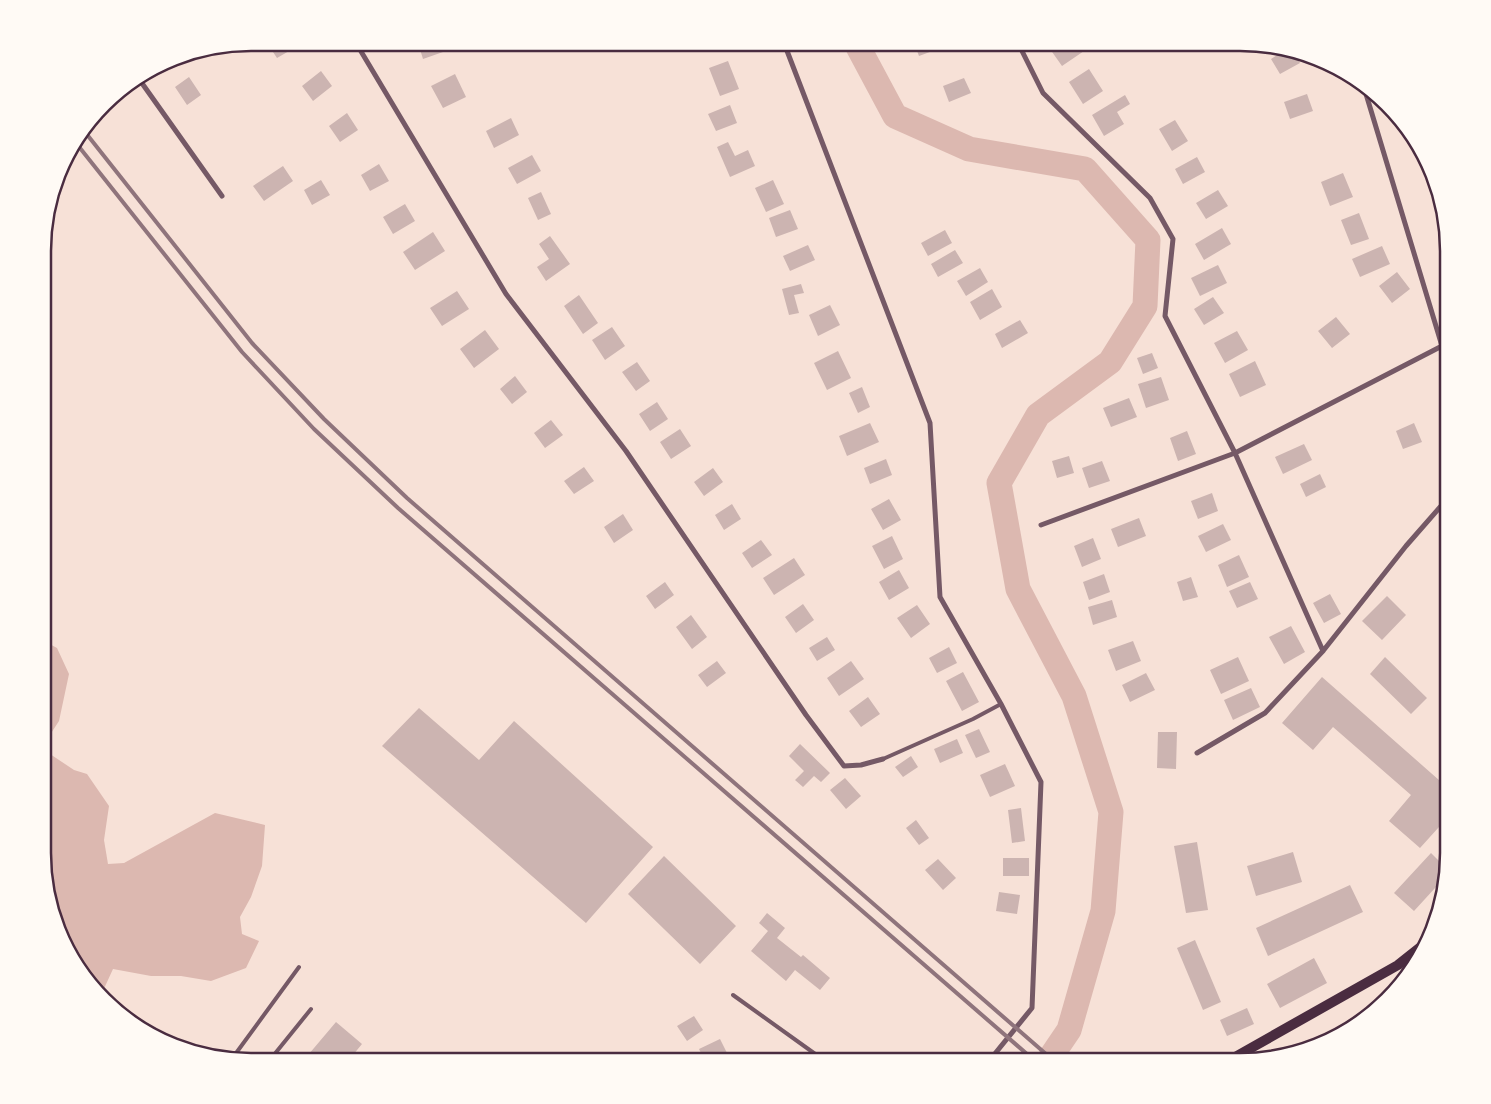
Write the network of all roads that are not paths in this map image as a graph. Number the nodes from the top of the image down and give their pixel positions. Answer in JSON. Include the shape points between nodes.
{"nodes":[{"id":1,"x":361,"y":51,"type":"edge"},
{"id":2,"x":787,"y":51,"type":"edge"},
{"id":3,"x":1022,"y":51,"type":"edge"},
{"id":4,"x":142,"y":84,"type":"edge"},
{"id":5,"x":1368,"y":98,"type":"edge"},
{"id":6,"x":222,"y":196,"type":"dead end"},
{"id":7,"x":1440,"y":339,"type":"edge"},
{"id":8,"x":1440,"y":347,"type":"edge"},
{"id":9,"x":1235,"y":453,"type":"junction"},
{"id":10,"x":1440,"y":507,"type":"edge"},
{"id":11,"x":1041,"y":525,"type":"dead end"},
{"id":12,"x":1323,"y":651,"type":"junction"},
{"id":13,"x":1001,"y":704,"type":"junction"},
{"id":14,"x":1197,"y":753,"type":"dead end"},
{"id":15,"x":884,"y":758,"type":"joint"},
{"id":16,"x":1413,"y":953,"type":"edge"},
{"id":17,"x":299,"y":967,"type":"dead end"},
{"id":18,"x":733,"y":995,"type":"dead end"},
{"id":19,"x":311,"y":1010,"type":"dead end"},
{"id":20,"x":237,"y":1052,"type":"edge"},
{"id":21,"x":276,"y":1053,"type":"edge"},
{"id":22,"x":813,"y":1053,"type":"edge"},
{"id":23,"x":995,"y":1053,"type":"edge"},
{"id":24,"x":1244,"y":1053,"type":"edge"}],
"edges":[{"from":1,"to":15,"type":"street","via":[[506,294],[626,451],[806,715],[844,766],[861,766]]},
{"from":2,"to":13,"type":"street","via":[[930,423],[940,597]]},
{"from":3,"to":9,"type":"street","via":[[1043,93],[1150,198],[1174,239],[1165,316]]},
{"from":4,"to":6,"type":"street"},
{"from":5,"to":7,"type":"street"},
{"from":8,"to":9,"type":"street"},
{"from":9,"to":11,"type":"street"},
{"from":9,"to":12,"type":"street"},
{"from":10,"to":12,"type":"street"},
{"from":12,"to":14,"type":"street","via":[[1265,713]]},
{"from":13,"to":15,"type":"lane"},
{"from":13,"to":23,"type":"street","via":[[1041,782],[1032,1008]]},
{"from":16,"to":24,"type":"main road","via":[[1398,965]]},
{"from":17,"to":20,"type":"lane"},
{"from":18,"to":22,"type":"lane"},
{"from":19,"to":21,"type":"lane"}]}
